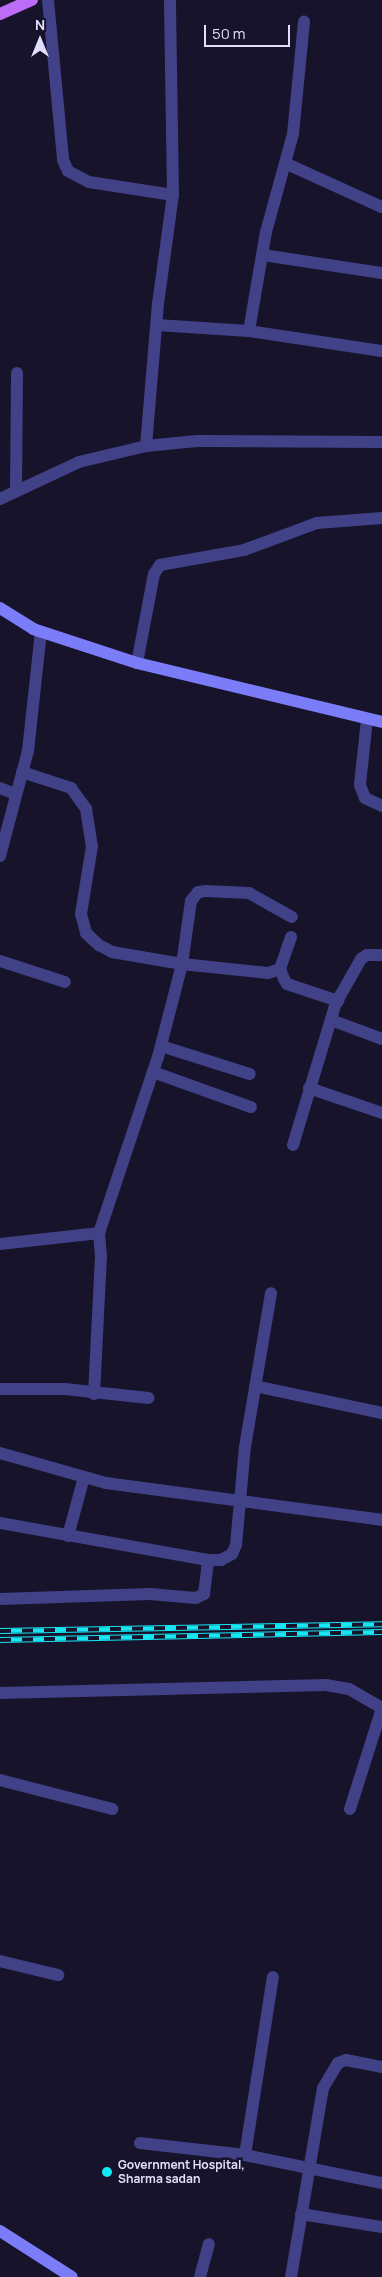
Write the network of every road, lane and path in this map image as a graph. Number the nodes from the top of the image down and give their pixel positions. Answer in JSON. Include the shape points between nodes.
{"nodes":[{"id":1,"x":32,"y":0,"type":"edge"},
{"id":2,"x":48,"y":0,"type":"edge"},
{"id":3,"x":170,"y":0,"type":"edge"},
{"id":4,"x":0,"y":14,"type":"edge"},
{"id":5,"x":304,"y":22,"type":"dead end"},
{"id":6,"x":287,"y":164,"type":"junction"},
{"id":7,"x":174,"y":195,"type":"junction"},
{"id":8,"x":382,"y":207,"type":"edge"},
{"id":9,"x":263,"y":255,"type":"junction"},
{"id":10,"x":382,"y":273,"type":"edge"},
{"id":11,"x":157,"y":325,"type":"junction"},
{"id":12,"x":249,"y":331,"type":"junction"},
{"id":13,"x":382,"y":351,"type":"edge"},
{"id":14,"x":17,"y":373,"type":"dead end"},
{"id":15,"x":382,"y":442,"type":"edge"},
{"id":16,"x":146,"y":446,"type":"junction"},
{"id":17,"x":16,"y":490,"type":"junction"},
{"id":18,"x":0,"y":499,"type":"edge"},
{"id":19,"x":382,"y":518,"type":"edge"},
{"id":20,"x":0,"y":608,"type":"edge"},
{"id":21,"x":37,"y":630,"type":"junction"},
{"id":22,"x":137,"y":663,"type":"junction"},
{"id":23,"x":367,"y":719,"type":"junction"},
{"id":24,"x":382,"y":722,"type":"edge"},
{"id":25,"x":22,"y":772,"type":"junction"},
{"id":26,"x":0,"y":788,"type":"edge"},
{"id":27,"x":16,"y":794,"type":"junction"},
{"id":28,"x":382,"y":806,"type":"edge"},
{"id":29,"x":0,"y":856,"type":"edge"},
{"id":30,"x":292,"y":917,"type":"dead end"},
{"id":31,"x":291,"y":937,"type":"dead end"},
{"id":32,"x":382,"y":954,"type":"edge"},
{"id":33,"x":0,"y":961,"type":"edge"},
{"id":34,"x":182,"y":964,"type":"junction"},
{"id":35,"x":280,"y":969,"type":"junction"},
{"id":36,"x":64,"y":982,"type":"dead end"},
{"id":37,"x":338,"y":1001,"type":"junction"},
{"id":38,"x":331,"y":1020,"type":"junction"},
{"id":39,"x":382,"y":1039,"type":"edge"},
{"id":40,"x":160,"y":1046,"type":"junction"},
{"id":41,"x":153,"y":1072,"type":"junction"},
{"id":42,"x":250,"y":1074,"type":"dead end"},
{"id":43,"x":309,"y":1088,"type":"junction"},
{"id":44,"x":251,"y":1107,"type":"dead end"},
{"id":45,"x":382,"y":1113,"type":"edge"},
{"id":46,"x":293,"y":1145,"type":"dead end"},
{"id":47,"x":99,"y":1233,"type":"junction"},
{"id":48,"x":0,"y":1244,"type":"edge"},
{"id":49,"x":271,"y":1293,"type":"dead end"},
{"id":50,"x":256,"y":1386,"type":"junction"},
{"id":51,"x":0,"y":1389,"type":"edge"},
{"id":52,"x":94,"y":1394,"type":"junction"},
{"id":53,"x":150,"y":1398,"type":"dead end"},
{"id":54,"x":382,"y":1413,"type":"edge"},
{"id":55,"x":0,"y":1454,"type":"edge"},
{"id":56,"x":84,"y":1477,"type":"junction"},
{"id":57,"x":240,"y":1501,"type":"junction"},
{"id":58,"x":382,"y":1520,"type":"edge"},
{"id":59,"x":0,"y":1522,"type":"edge"},
{"id":60,"x":68,"y":1536,"type":"junction"},
{"id":61,"x":208,"y":1560,"type":"junction"},
{"id":62,"x":0,"y":1599,"type":"edge"},
{"id":63,"x":0,"y":1693,"type":"edge"},
{"id":64,"x":382,"y":1708,"type":"edge"},
{"id":65,"x":0,"y":1780,"type":"edge"},
{"id":66,"x":112,"y":1809,"type":"dead end"},
{"id":67,"x":350,"y":1809,"type":"dead end"},
{"id":68,"x":0,"y":1961,"type":"edge"},
{"id":69,"x":58,"y":1975,"type":"dead end"},
{"id":70,"x":273,"y":1977,"type":"dead end"},
{"id":71,"x":382,"y":2067,"type":"edge"},
{"id":72,"x":140,"y":2143,"type":"dead end"},
{"id":73,"x":245,"y":2155,"type":"junction"},
{"id":74,"x":308,"y":2168,"type":"junction"},
{"id":75,"x":382,"y":2182,"type":"edge"},
{"id":76,"x":301,"y":2214,"type":"junction"},
{"id":77,"x":382,"y":2227,"type":"edge"},
{"id":78,"x":0,"y":2231,"type":"edge"},
{"id":79,"x":210,"y":2244,"type":"dead end"},
{"id":80,"x":72,"y":2277,"type":"edge"},
{"id":81,"x":200,"y":2277,"type":"edge"},
{"id":82,"x":291,"y":2277,"type":"edge"}],
"edges":[{"from":1,"to":4,"type":"main road"},
{"from":2,"to":7,"type":"street","via":[[63,160],[68,171],[89,182]]},
{"from":3,"to":7,"type":"street"},
{"from":5,"to":6,"type":"street"},
{"from":6,"to":8,"type":"street"},
{"from":6,"to":9,"type":"street","via":[[270,216]]},
{"from":7,"to":11,"type":"street"},
{"from":9,"to":10,"type":"street"},
{"from":9,"to":12,"type":"street"},
{"from":11,"to":12,"type":"street"},
{"from":11,"to":16,"type":"street"},
{"from":12,"to":13,"type":"street"},
{"from":14,"to":17,"type":"street"},
{"from":15,"to":16,"type":"street","via":[[197,441]]},
{"from":16,"to":17,"type":"street","via":[[79,462]]},
{"from":17,"to":18,"type":"street"},
{"from":19,"to":22,"type":"street","via":[[317,523],[244,550],[160,565],[154,574]]},
{"from":20,"to":21,"type":"street"},
{"from":21,"to":22,"type":"street"},
{"from":21,"to":25,"type":"street","via":[[28,751]]},
{"from":22,"to":23,"type":"street"},
{"from":23,"to":24,"type":"street"},
{"from":23,"to":28,"type":"street","via":[[360,785],[365,798]]},
{"from":25,"to":27,"type":"street"},
{"from":25,"to":34,"type":"street","via":[[71,788],[86,809],[92,846],[81,914],[86,933],[112,952]]},
{"from":26,"to":27,"type":"street"},
{"from":27,"to":29,"type":"street"},
{"from":30,"to":34,"type":"street","via":[[273,909],[257,895],[198,892],[191,902]]},
{"from":31,"to":35,"type":"street"},
{"from":32,"to":37,"type":"street","via":[[367,954],[361,959]]},
{"from":33,"to":36,"type":"street"},
{"from":34,"to":35,"type":"street","via":[[268,973]]},
{"from":34,"to":40,"type":"street"},
{"from":35,"to":37,"type":"street","via":[[287,984]]},
{"from":37,"to":38,"type":"street"},
{"from":38,"to":39,"type":"street"},
{"from":38,"to":43,"type":"street"},
{"from":40,"to":41,"type":"street"},
{"from":40,"to":42,"type":"street"},
{"from":41,"to":44,"type":"street"},
{"from":41,"to":47,"type":"street"},
{"from":43,"to":45,"type":"street"},
{"from":43,"to":46,"type":"street"},
{"from":47,"to":48,"type":"street"},
{"from":47,"to":52,"type":"street","via":[[101,1256]]},
{"from":49,"to":50,"type":"street"},
{"from":50,"to":54,"type":"street"},
{"from":50,"to":57,"type":"street"},
{"from":51,"to":52,"type":"street","via":[[65,1389]]},
{"from":52,"to":53,"type":"street"},
{"from":55,"to":56,"type":"street"},
{"from":56,"to":57,"type":"street","via":[[119,1486]]},
{"from":56,"to":60,"type":"street"},
{"from":57,"to":58,"type":"street"},
{"from":57,"to":61,"type":"street","via":[[236,1545],[232,1554],[221,1560]]},
{"from":59,"to":60,"type":"street"},
{"from":60,"to":61,"type":"street"},
{"from":61,"to":62,"type":"street","via":[[204,1594],[196,1598],[150,1594]]},
{"from":63,"to":64,"type":"street","via":[[326,1685],[349,1689]]},
{"from":64,"to":67,"type":"street"},
{"from":65,"to":66,"type":"street"},
{"from":68,"to":69,"type":"street"},
{"from":70,"to":73,"type":"street"},
{"from":71,"to":74,"type":"street","via":[[346,2060],[329,2074],[323,2088]]},
{"from":72,"to":73,"type":"street"},
{"from":73,"to":74,"type":"street"},
{"from":74,"to":75,"type":"street"},
{"from":74,"to":76,"type":"street"},
{"from":76,"to":77,"type":"street"},
{"from":76,"to":82,"type":"street"},
{"from":78,"to":80,"type":"street"},
{"from":79,"to":81,"type":"street"}]}
